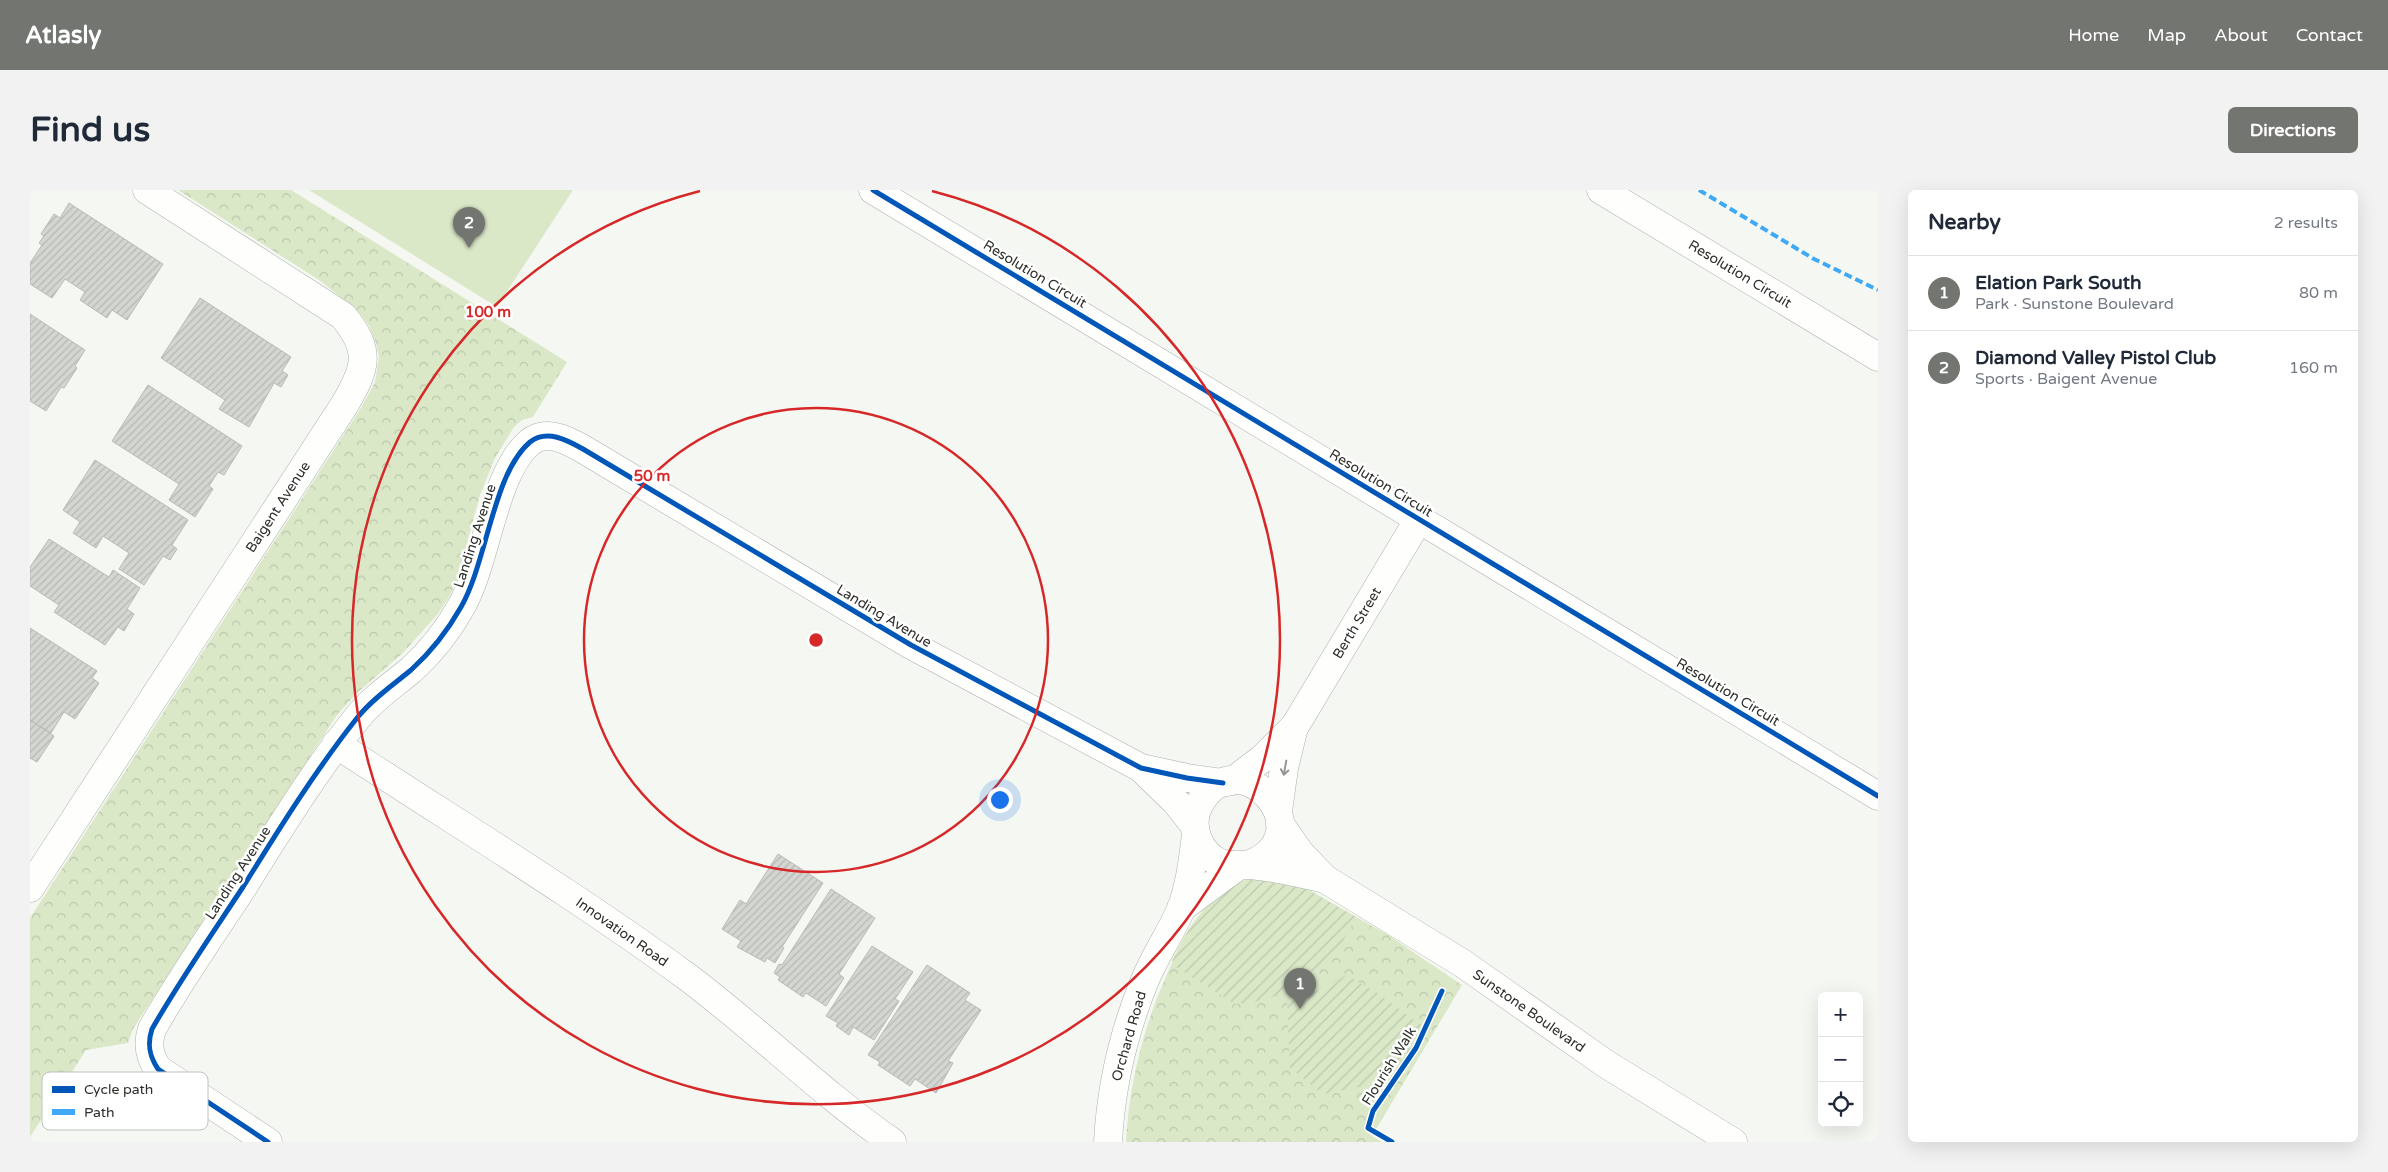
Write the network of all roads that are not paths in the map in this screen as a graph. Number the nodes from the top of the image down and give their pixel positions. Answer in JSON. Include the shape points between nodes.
{"nodes":[{"id":1,"x":147,"y":190,"type":"edge"},
{"id":2,"x":873,"y":190,"type":"edge"},
{"id":3,"x":1601,"y":190,"type":"edge"},
{"id":4,"x":1878,"y":357,"type":"edge"},
{"id":5,"x":1419,"y":519,"type":"junction"},
{"id":6,"x":1295,"y":726,"type":"junction"},
{"id":7,"x":336,"y":744,"type":"junction"},
{"id":8,"x":1141,"y":768,"type":"junction"},
{"id":9,"x":1228,"y":782,"type":"junction"},
{"id":10,"x":1878,"y":796,"type":"edge"},
{"id":11,"x":1279,"y":817,"type":"junction"},
{"id":12,"x":1195,"y":830,"type":"junction"},
{"id":13,"x":1243,"y":866,"type":"junction"},
{"id":14,"x":1325,"y":878,"type":"junction"},
{"id":15,"x":30,"y":888,"type":"edge"},
{"id":16,"x":1181,"y":908,"type":"junction"},
{"id":17,"x":163,"y":1072,"type":"edge"},
{"id":18,"x":208,"y":1102,"type":"edge"},
{"id":19,"x":268,"y":1142,"type":"edge"},
{"id":20,"x":892,"y":1142,"type":"edge"},
{"id":21,"x":1108,"y":1142,"type":"edge"},
{"id":22,"x":1733,"y":1142,"type":"edge"}],
"edges":[{"from":1,"to":15,"type":"street","name":"Baigent Avenue","via":[[344,316],[359,339],[364,361],[360,378],[345,404]]},
{"from":2,"to":5,"type":"street","name":"Resolution Circuit"},
{"from":3,"to":4,"type":"street","name":"Resolution Circuit"},
{"from":5,"to":6,"type":"street","name":"Berth Street"},
{"from":5,"to":10,"type":"street","name":"Resolution Circuit"},
{"from":6,"to":9,"type":"street","name":"Berth Street","via":[[1263,758]]},
{"from":6,"to":11,"type":"street","name":"Berth Street","one_way":true,"via":[[1284,768]]},
{"from":7,"to":8,"type":"street","name":"Landing Avenue","via":[[362,711],[412,668],[449,628],[472,585],[510,468],[531,441],[543,436],[556,436],[958,672]]},
{"from":7,"to":17,"type":"street","name":"Landing Avenue","via":[[163,1011],[149,1038],[151,1059]]},
{"from":7,"to":20,"type":"street","name":"Innovation Road","via":[[609,921],[710,995],[863,1122]]},
{"from":8,"to":9,"type":"street","name":"Landing Avenue","via":[[1187,778]]},
{"from":8,"to":12,"type":"street","name":"Landing Avenue","via":[[1176,802]]},
{"from":9,"to":11,"type":"street","via":[[1255,785],[1265,791],[1273,800]]},
{"from":9,"to":12,"type":"street","via":[[1212,789],[1204,797],[1198,807]]},
{"from":11,"to":13,"type":"street","via":[[1274,846],[1266,855]]},
{"from":11,"to":14,"type":"street","name":"Sunstone Boulevard","via":[[1300,853]]},
{"from":12,"to":13,"type":"street","via":[[1212,858],[1229,866]]},
{"from":12,"to":16,"type":"street","name":"Orchard Road","via":[[1191,869]]},
{"from":13,"to":14,"type":"street","name":"Sunstone Boulevard"},
{"from":13,"to":16,"type":"street","name":"Orchard Road"},
{"from":14,"to":22,"type":"street","name":"Sunstone Boulevard","via":[[1462,963],[1606,1064]]},
{"from":16,"to":21,"type":"street","name":"Orchard Road","via":[[1145,978],[1132,1013],[1115,1082]]},
{"from":18,"to":19,"type":"street","name":"Landing Avenue"}]}
